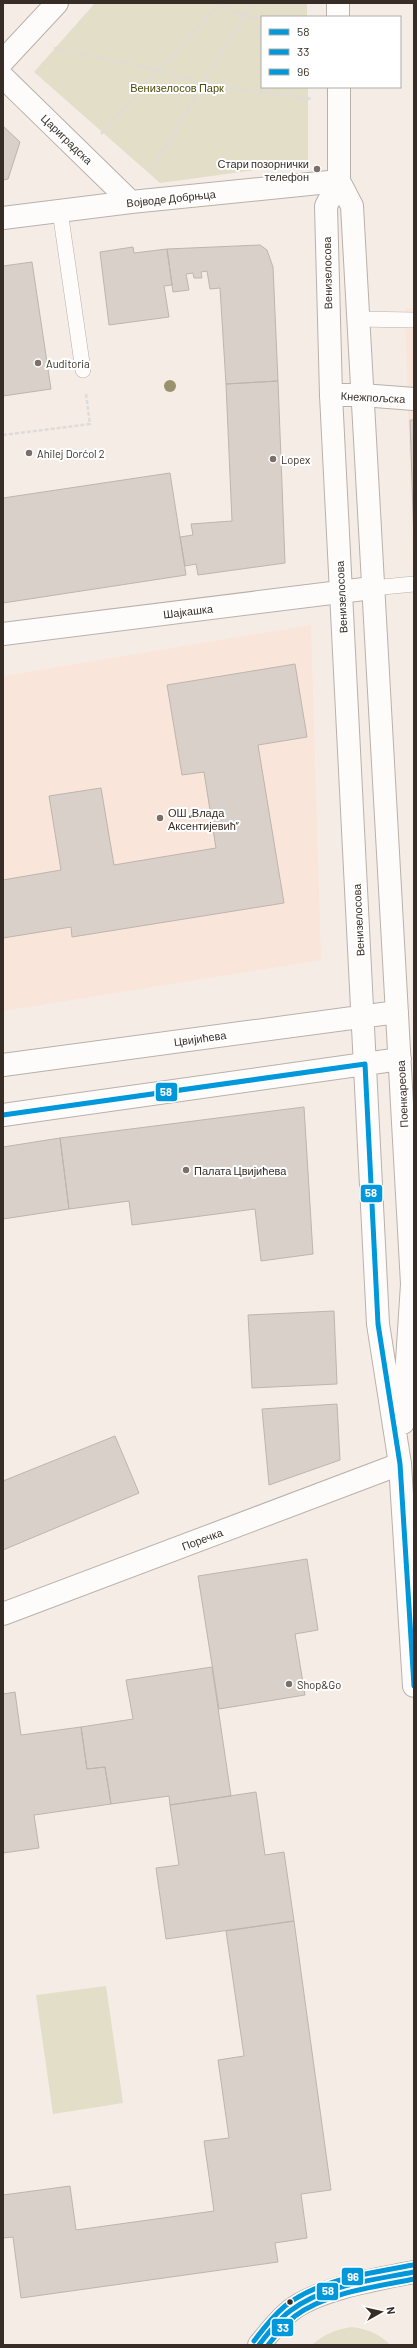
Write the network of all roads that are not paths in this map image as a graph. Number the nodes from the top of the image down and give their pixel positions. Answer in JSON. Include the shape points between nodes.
{"nodes":[{"id":1,"x":57,"y":3,"type":"edge"},
{"id":2,"x":338,"y":3,"type":"edge"},
{"id":3,"x":338,"y":16,"type":"edge"},
{"id":4,"x":3,"y":61,"type":"edge"},
{"id":5,"x":3,"y":77,"type":"edge"},
{"id":6,"x":339,"y":88,"type":"edge"},
{"id":7,"x":338,"y":181,"type":"junction"},
{"id":8,"x":131,"y":202,"type":"junction"},
{"id":9,"x":60,"y":211,"type":"junction"},
{"id":10,"x":3,"y":218,"type":"edge"},
{"id":11,"x":357,"y":319,"type":"junction"},
{"id":12,"x":414,"y":320,"type":"edge"},
{"id":13,"x":83,"y":370,"type":"road end"},
{"id":14,"x":331,"y":395,"type":"junction"},
{"id":15,"x":362,"y":395,"type":"junction"},
{"id":16,"x":414,"y":399,"type":"edge"},
{"id":17,"x":414,"y":584,"type":"edge"},
{"id":18,"x":372,"y":588,"type":"junction"},
{"id":19,"x":341,"y":592,"type":"junction"},
{"id":20,"x":3,"y":634,"type":"edge"},
{"id":21,"x":397,"y":1012,"type":"junction"},
{"id":22,"x":362,"y":1016,"type":"junction"},
{"id":23,"x":400,"y":1059,"type":"junction"},
{"id":24,"x":365,"y":1064,"type":"junction"},
{"id":25,"x":3,"y":1065,"type":"edge"},
{"id":26,"x":3,"y":1115,"type":"edge"},
{"id":27,"x":400,"y":1464,"type":"junction"},
{"id":28,"x":3,"y":1614,"type":"edge"},
{"id":29,"x":414,"y":1686,"type":"edge"},
{"id":30,"x":414,"y":2272,"type":"edge"},
{"id":31,"x":259,"y":2345,"type":"edge"}],
"edges":[{"from":1,"to":4,"type":"street"},
{"from":2,"to":3,"type":"street"},
{"from":5,"to":8,"type":"street","name":"Цариградска"},
{"from":6,"to":7,"type":"street","name":"Венизелосова"},
{"from":7,"to":8,"type":"street","name":"Војводе Добрњца"},
{"from":7,"to":11,"type":"street","name":"Венизелосова","via":[[352,206]]},
{"from":7,"to":14,"type":"street","name":"Венизелосова","via":[[326,206]]},
{"from":8,"to":9,"type":"street","name":"Војводе Добрњца"},
{"from":9,"to":10,"type":"street","name":"Војводе Добрњца"},
{"from":9,"to":13,"type":"lane"},
{"from":11,"to":12,"type":"lane"},
{"from":11,"to":15,"type":"street","name":"Венизелосова"},
{"from":14,"to":15,"type":"street","name":"Кнежпољска"},
{"from":14,"to":19,"type":"street","name":"Венизелосова"},
{"from":15,"to":16,"type":"street","name":"Кнежпољска"},
{"from":15,"to":18,"type":"street","name":"Венизелосова"},
{"from":17,"to":18,"type":"lane"},
{"from":18,"to":19,"type":"street","name":"Шајкашка"},
{"from":18,"to":21,"type":"street","name":"Венизелосова"},
{"from":19,"to":20,"type":"street","name":"Шајкашка"},
{"from":19,"to":22,"type":"street","name":"Венизелосова"},
{"from":21,"to":22,"type":"street","name":"Цвијићева"},
{"from":21,"to":23,"type":"street","name":"Поенкареова"},
{"from":22,"to":24,"type":"street","name":"Поенкареова"},
{"from":22,"to":25,"type":"street","name":"Цвијићева"},
{"from":23,"to":24,"type":"street"},
{"from":23,"to":27,"type":"street","name":"Поенкареова","via":[[412,1284]]},
{"from":24,"to":26,"type":"street"},
{"from":24,"to":27,"type":"street","name":"Поенкареова","via":[[378,1324]]},
{"from":27,"to":28,"type":"street","name":"Поречка"},
{"from":27,"to":29,"type":"street","name":"Поенкареова"},
{"from":30,"to":31,"type":"street","via":[[374,2280],[311,2298],[290,2311]]}]}
